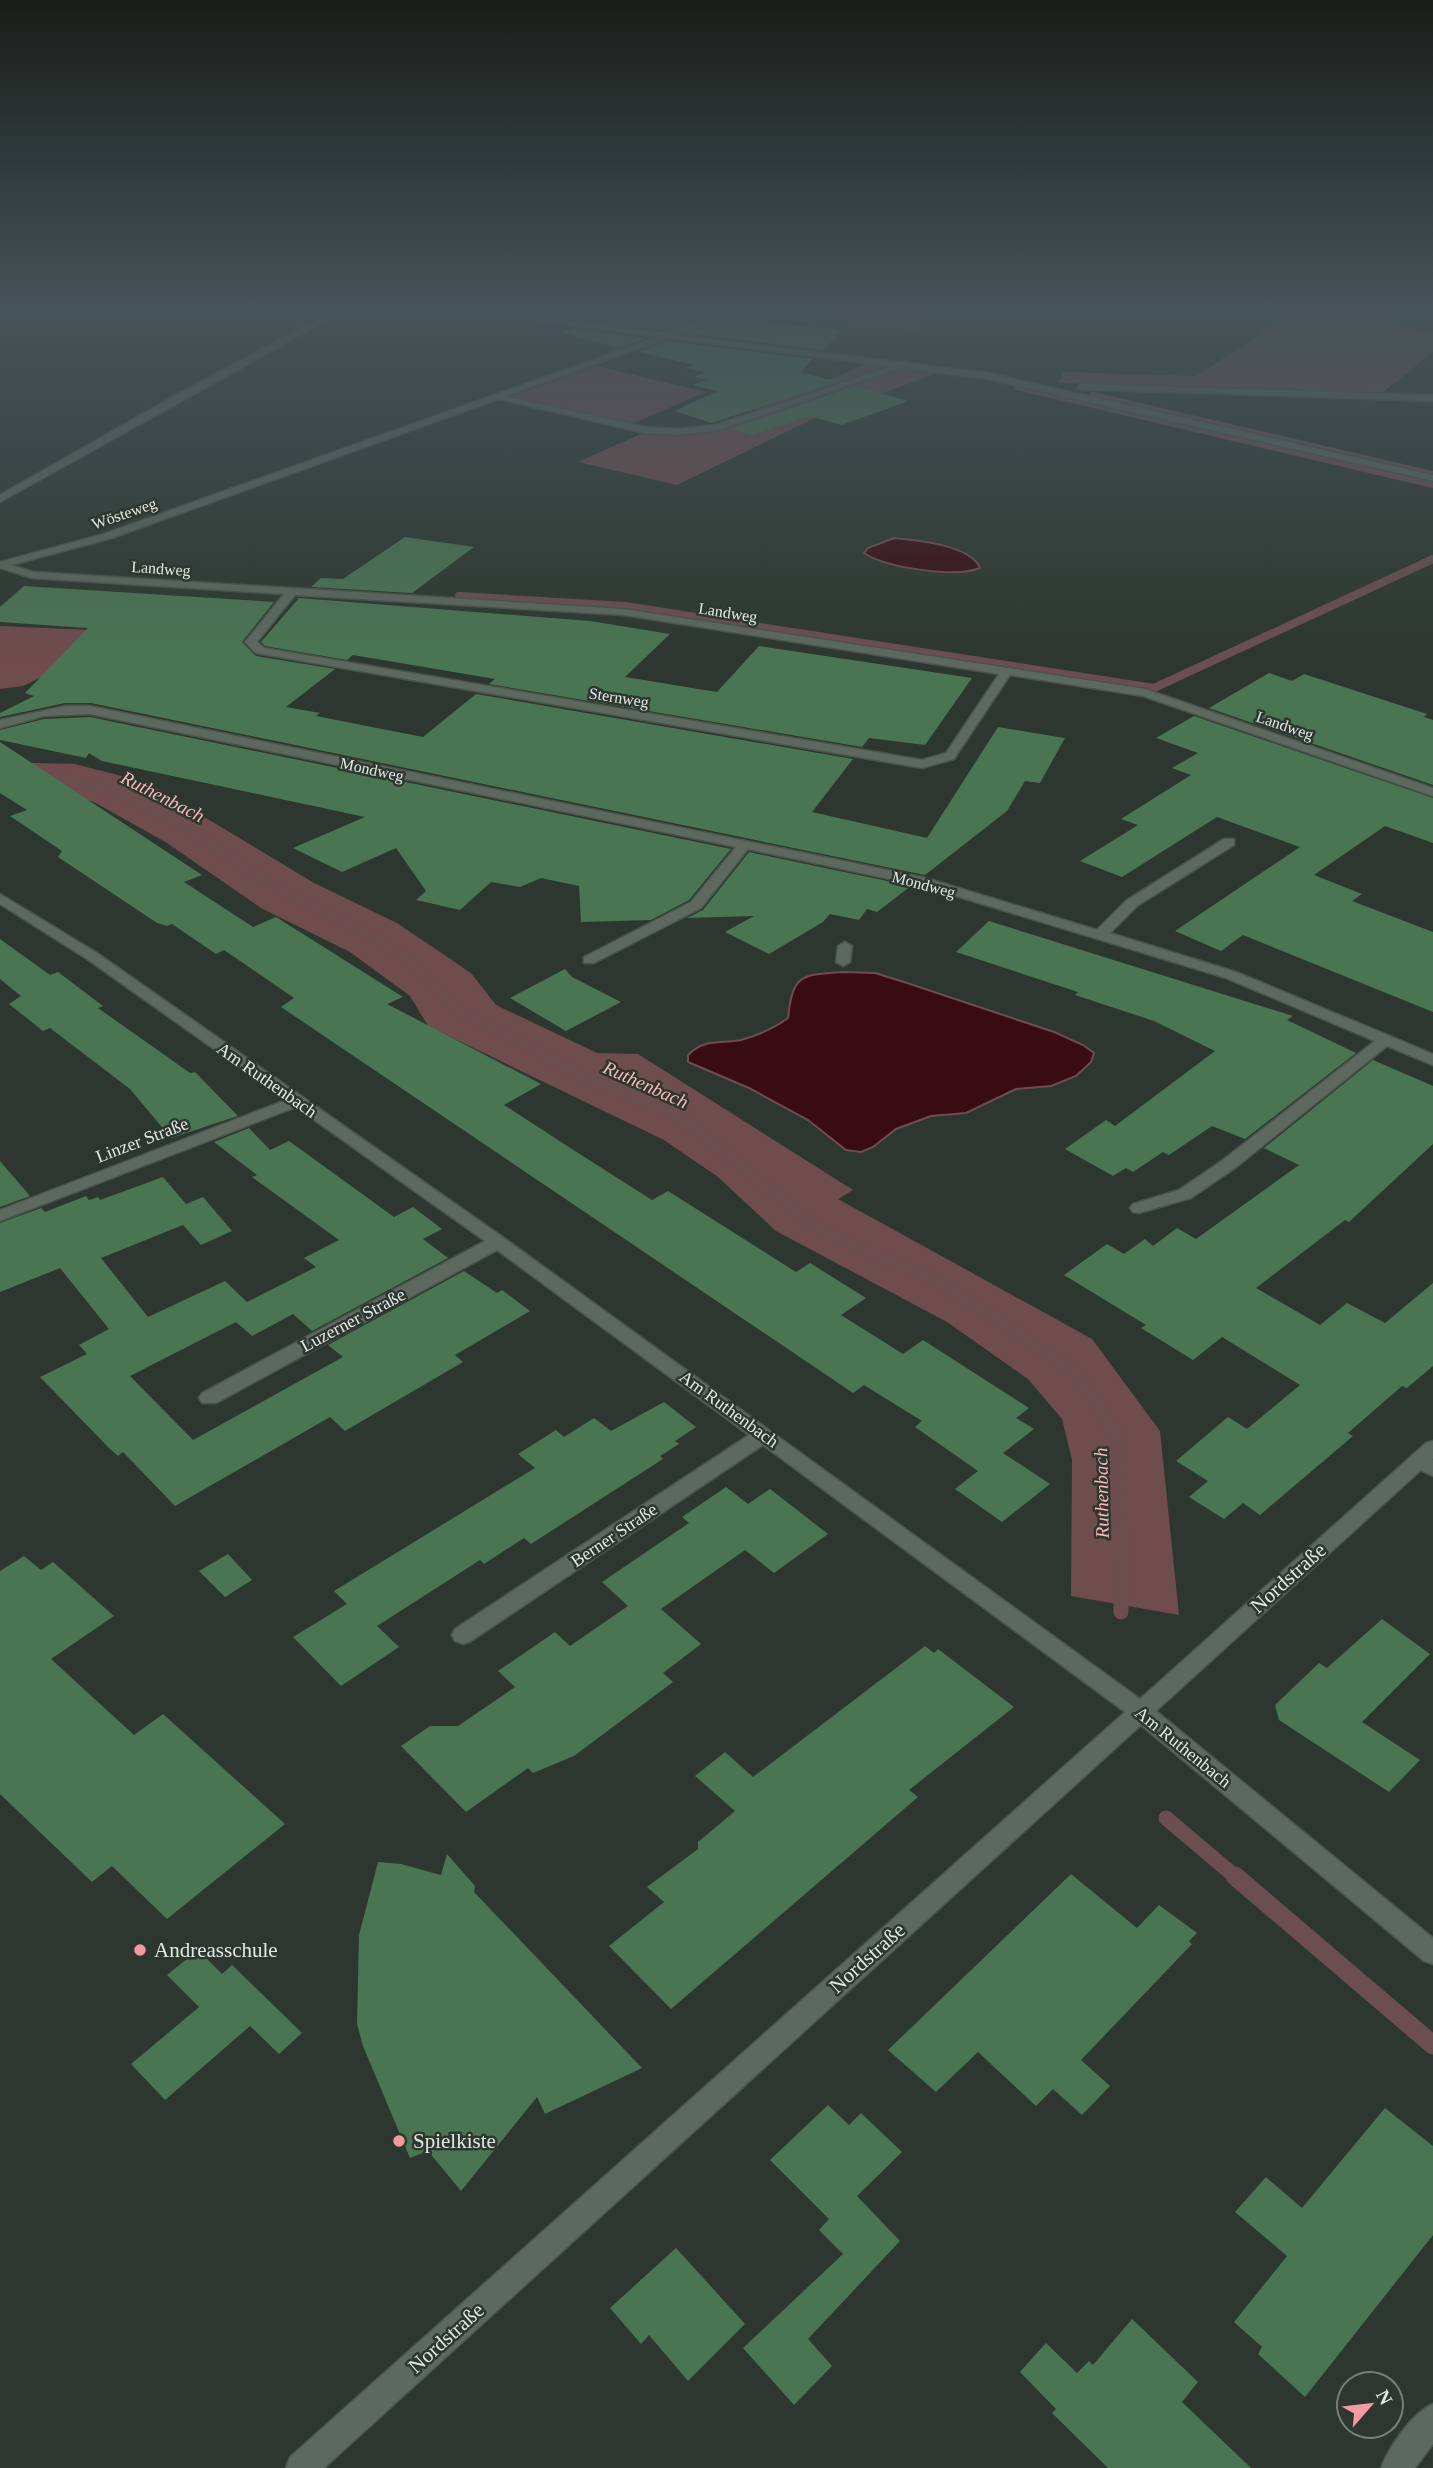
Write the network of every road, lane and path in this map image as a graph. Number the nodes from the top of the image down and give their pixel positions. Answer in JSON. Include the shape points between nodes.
{"nodes":[{"id":1,"x":124,"y":428,"type":"edge"},
{"id":2,"x":407,"y":428,"type":"edge"},
{"id":3,"x":637,"y":428,"type":"edge"},
{"id":4,"x":714,"y":428,"type":"edge"},
{"id":5,"x":1221,"y":428,"type":"edge"},
{"id":6,"x":1433,"y":478,"type":"edge"},
{"id":7,"x":0,"y":499,"type":"edge"},
{"id":8,"x":0,"y":565,"type":"edge"},
{"id":9,"x":292,"y":591,"type":"junction"},
{"id":10,"x":1006,"y":672,"type":"junction"},
{"id":11,"x":0,"y":724,"type":"edge"},
{"id":12,"x":1433,"y":792,"type":"edge"},
{"id":13,"x":1230,"y":842,"type":"dead end"},
{"id":14,"x":745,"y":845,"type":"junction"},
{"id":15,"x":0,"y":898,"type":"edge"},
{"id":16,"x":1100,"y":936,"type":"junction"},
{"id":17,"x":589,"y":960,"type":"dead end"},
{"id":18,"x":1386,"y":1040,"type":"junction"},
{"id":19,"x":1433,"y":1060,"type":"edge"},
{"id":20,"x":297,"y":1101,"type":"junction"},
{"id":21,"x":1139,"y":1208,"type":"dead end"},
{"id":22,"x":0,"y":1216,"type":"edge"},
{"id":23,"x":498,"y":1242,"type":"junction"},
{"id":24,"x":209,"y":1398,"type":"dead end"},
{"id":25,"x":764,"y":1435,"type":"junction"},
{"id":26,"x":1428,"y":1459,"type":"edge"},
{"id":27,"x":463,"y":1635,"type":"dead end"},
{"id":28,"x":1140,"y":1712,"type":"junction"},
{"id":29,"x":1433,"y":1953,"type":"edge"},
{"id":30,"x":1433,"y":2419,"type":"edge"},
{"id":31,"x":302,"y":2468,"type":"edge"},
{"id":32,"x":1396,"y":2468,"type":"edge"}],
"edges":[{"from":1,"to":7,"type":"street"},
{"from":2,"to":8,"type":"street","name":"Wösteweg","via":[[108,536]]},
{"from":3,"to":4,"type":"street","via":[[680,432]]},
{"from":5,"to":6,"type":"street"},
{"from":8,"to":9,"type":"street","name":"Landweg","via":[[32,575]]},
{"from":9,"to":10,"type":"street","name":"Landweg","via":[[624,612]]},
{"from":9,"to":10,"type":"street","name":"Sternweg","via":[[251,642],[260,651],[922,764],[950,756]]},
{"from":10,"to":12,"type":"street","name":"Landweg","via":[[1145,693]]},
{"from":11,"to":14,"type":"street","name":"Mondweg","via":[[35,712],[89,710]]},
{"from":13,"to":16,"type":"street","via":[[1132,903]]},
{"from":14,"to":16,"type":"street","name":"Mondweg","via":[[926,882]]},
{"from":14,"to":17,"type":"street","via":[[696,905]]},
{"from":15,"to":20,"type":"street","name":"Am Ruthenbach"},
{"from":16,"to":18,"type":"street","name":"Mondweg","via":[[1231,975]]},
{"from":18,"to":19,"type":"street","name":"Mondweg"},
{"from":18,"to":21,"type":"street","via":[[1185,1194]]},
{"from":20,"to":22,"type":"street","name":"Linzer Straße"},
{"from":20,"to":23,"type":"street","name":"Am Ruthenbach"},
{"from":23,"to":24,"type":"street","name":"Luzerner Straße"},
{"from":23,"to":25,"type":"street","name":"Am Ruthenbach"},
{"from":25,"to":27,"type":"street","name":"Berner Straße"},
{"from":25,"to":28,"type":"street","name":"Am Ruthenbach"},
{"from":26,"to":28,"type":"street","name":"Nordstraße"},
{"from":28,"to":29,"type":"street","name":"Am Ruthenbach"},
{"from":28,"to":31,"type":"street","name":"Nordstraße"},
{"from":30,"to":32,"type":"street"}]}
